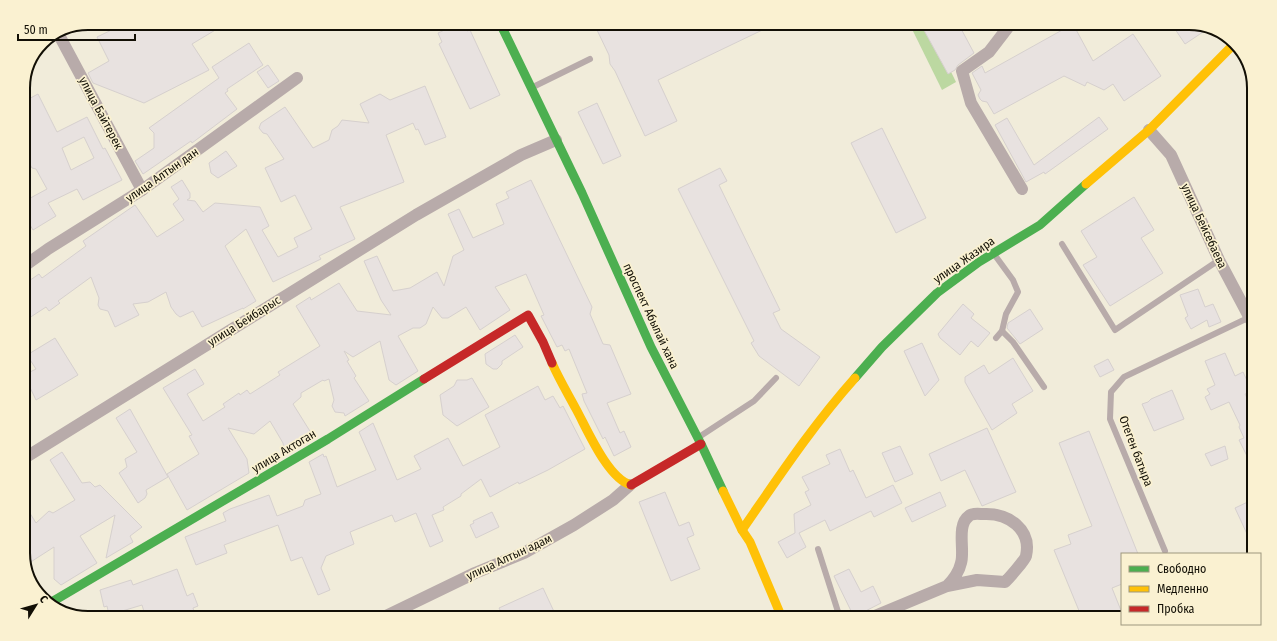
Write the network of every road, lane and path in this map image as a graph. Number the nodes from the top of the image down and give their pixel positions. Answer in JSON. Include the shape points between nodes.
{"nodes":[{"id":1,"x":503,"y":30,"type":"edge"},
{"id":2,"x":1006,"y":30,"type":"edge"},
{"id":3,"x":60,"y":37,"type":"edge"},
{"id":4,"x":1231,"y":48,"type":"edge"},
{"id":5,"x":590,"y":59,"type":"dead end"},
{"id":6,"x":297,"y":78,"type":"dead end"},
{"id":7,"x":531,"y":88,"type":"junction"},
{"id":8,"x":1149,"y":130,"type":"junction"},
{"id":9,"x":556,"y":140,"type":"junction"},
{"id":10,"x":1022,"y":189,"type":"dead end"},
{"id":11,"x":142,"y":190,"type":"junction"},
{"id":12,"x":1062,"y":244,"type":"dead end"},
{"id":13,"x":993,"y":253,"type":"junction"},
{"id":14,"x":1219,"y":260,"type":"junction"},
{"id":15,"x":30,"y":262,"type":"edge"},
{"id":16,"x":1247,"y":313,"type":"edge"},
{"id":17,"x":1247,"y":324,"type":"edge"},
{"id":18,"x":1002,"y":331,"type":"junction"},
{"id":19,"x":996,"y":338,"type":"dead end"},
{"id":20,"x":776,"y":378,"type":"dead end"},
{"id":21,"x":1044,"y":387,"type":"dead end"},
{"id":22,"x":700,"y":441,"type":"junction"},
{"id":23,"x":30,"y":455,"type":"edge"},
{"id":24,"x":630,"y":485,"type":"junction"},
{"id":25,"x":742,"y":530,"type":"junction"},
{"id":26,"x":818,"y":549,"type":"dead end"},
{"id":27,"x":1165,"y":551,"type":"dead end"},
{"id":28,"x":947,"y":586,"type":"junction"},
{"id":29,"x":56,"y":599,"type":"edge"},
{"id":30,"x":396,"y":611,"type":"edge"},
{"id":31,"x":779,"y":611,"type":"edge"},
{"id":32,"x":838,"y":611,"type":"edge"},
{"id":33,"x":887,"y":611,"type":"edge"}],
"edges":[{"from":1,"to":7,"type":"street","name":"проспект Абылай хана"},
{"from":2,"to":10,"type":"street","via":[[989,52],[962,71],[971,103]]},
{"from":3,"to":11,"type":"street","name":"улица Байтерек"},
{"from":4,"to":8,"type":"street","name":"улица Жазира"},
{"from":5,"to":7,"type":"lane"},
{"from":6,"to":11,"type":"street","name":"улица Алтын дан"},
{"from":7,"to":9,"type":"street","name":"проспект Абылай хана"},
{"from":8,"to":13,"type":"street","name":"улица Жазира","via":[[1040,225]]},
{"from":8,"to":14,"type":"street","name":"улица Бейсебаева","via":[[1171,154]]},
{"from":9,"to":22,"type":"street","name":"проспект Абылай хана","via":[[651,347]]},
{"from":9,"to":23,"type":"street","name":"улица Бейбарыс","via":[[521,154],[467,185]]},
{"from":11,"to":15,"type":"street","name":"улица Алтын дан"},
{"from":12,"to":14,"type":"lane","via":[[1115,330]]},
{"from":13,"to":18,"type":"lane","via":[[1013,280],[1018,292],[1006,314]]},
{"from":13,"to":25,"type":"street","name":"улица Жазира","via":[[937,293],[882,347],[835,400]]},
{"from":14,"to":16,"type":"street","name":"улица Бейсебаева"},
{"from":17,"to":27,"type":"lane","name":"Отеген батыра","via":[[1124,377],[1111,392],[1110,419]]},
{"from":18,"to":19,"type":"lane"},
{"from":18,"to":21,"type":"lane","via":[[1013,342]]},
{"from":20,"to":22,"type":"lane","via":[[754,401]]},
{"from":22,"to":24,"type":"street"},
{"from":22,"to":25,"type":"street","name":"проспект Абылай хана"},
{"from":24,"to":29,"type":"street","name":"улица Актоган","via":[[622,481],[600,455],[528,315],[295,458]]},
{"from":24,"to":30,"type":"street","name":"улица Алтын адам","via":[[574,525],[524,552]]},
{"from":25,"to":31,"type":"street","name":"проспект Абылай хана","via":[[750,542]]},
{"from":26,"to":32,"type":"lane"},
{"from":28,"to":28,"type":"street","via":[[962,562],[961,537],[968,516],[989,514],[1014,521],[1026,540],[1027,551],[1025,558],[1005,582],[977,580]]},
{"from":28,"to":33,"type":"street"}]}
